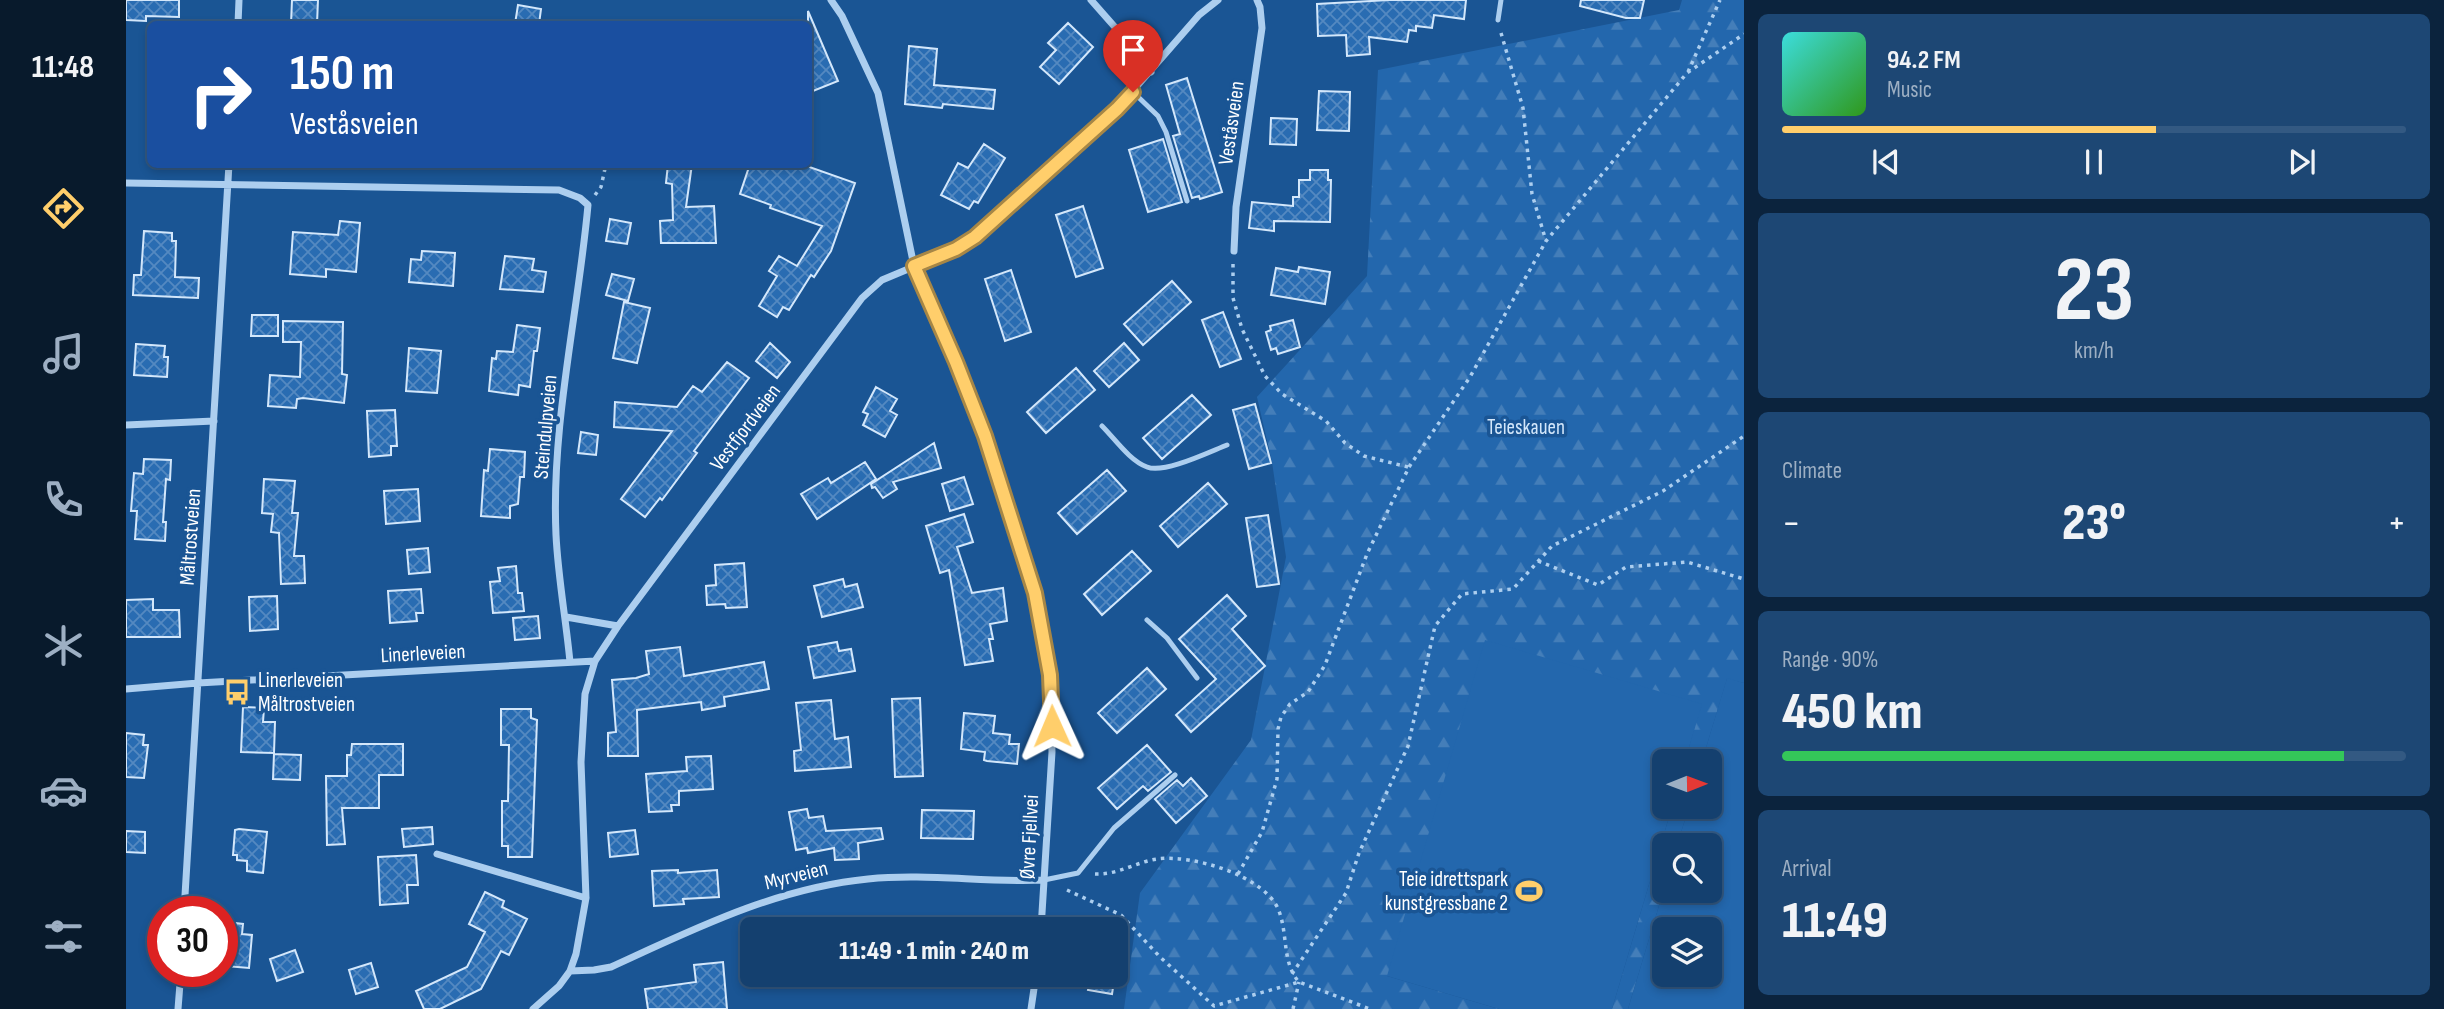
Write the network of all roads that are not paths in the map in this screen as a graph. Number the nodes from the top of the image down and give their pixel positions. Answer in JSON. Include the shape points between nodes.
{"nodes":[{"id":1,"x":239,"y":0,"type":"edge"},
{"id":2,"x":831,"y":0,"type":"edge"},
{"id":3,"x":1091,"y":0,"type":"edge"},
{"id":4,"x":1218,"y":0,"type":"edge"},
{"id":5,"x":1257,"y":0,"type":"edge"},
{"id":6,"x":1501,"y":0,"type":"edge"},
{"id":7,"x":1498,"y":20,"type":"road end"},
{"id":8,"x":238,"y":21,"type":"edge"},
{"id":9,"x":1151,"y":72,"type":"junction"},
{"id":10,"x":1133,"y":92,"type":"junction"},
{"id":11,"x":229,"y":168,"type":"edge"},
{"id":12,"x":126,"y":183,"type":"edge"},
{"id":13,"x":228,"y":186,"type":"junction"},
{"id":14,"x":1187,"y":201,"type":"dead end"},
{"id":15,"x":1234,"y":251,"type":"road end"},
{"id":16,"x":914,"y":266,"type":"junction"},
{"id":17,"x":214,"y":421,"type":"junction"},
{"id":18,"x":126,"y":425,"type":"edge"},
{"id":19,"x":1102,"y":426,"type":"dead end"},
{"id":20,"x":1227,"y":445,"type":"dead end"},
{"id":21,"x":566,"y":617,"type":"junction"},
{"id":22,"x":1147,"y":620,"type":"dead end"},
{"id":23,"x":618,"y":626,"type":"junction"},
{"id":24,"x":595,"y":661,"type":"junction"},
{"id":25,"x":570,"y":662,"type":"junction"},
{"id":26,"x":1197,"y":678,"type":"dead end"},
{"id":27,"x":198,"y":682,"type":"junction"},
{"id":28,"x":126,"y":689,"type":"edge"},
{"id":29,"x":1175,"y":775,"type":"dead end"},
{"id":30,"x":437,"y":854,"type":"dead end"},
{"id":31,"x":1044,"y":880,"type":"junction"},
{"id":32,"x":185,"y":896,"type":"edge"},
{"id":33,"x":586,"y":898,"type":"junction"},
{"id":34,"x":1042,"y":917,"type":"edge"},
{"id":35,"x":570,"y":971,"type":"junction"},
{"id":36,"x":180,"y":987,"type":"edge"},
{"id":37,"x":1034,"y":987,"type":"edge"},
{"id":38,"x":178,"y":1009,"type":"edge"},
{"id":39,"x":533,"y":1009,"type":"edge"},
{"id":40,"x":1031,"y":1009,"type":"edge"}],
"edges":[{"from":1,"to":8,"type":"street"},
{"from":2,"to":16,"type":"street","via":[[878,93]]},
{"from":3,"to":9,"type":"street"},
{"from":4,"to":9,"type":"street","via":[[1199,15]]},
{"from":5,"to":15,"type":"street","name":"Veståsveien","via":[[1262,28]]},
{"from":6,"to":7,"type":"lane"},
{"from":9,"to":10,"type":"street"},
{"from":10,"to":14,"type":"lane","via":[[1158,116],[1166,132]]},
{"from":10,"to":16,"type":"street","via":[[975,237]]},
{"from":11,"to":13,"type":"street","name":"Måltrostveien"},
{"from":12,"to":13,"type":"street"},
{"from":13,"to":17,"type":"street","name":"Måltrostveien"},
{"from":13,"to":21,"type":"street","name":"Steindulpveien","via":[[559,190],[588,205],[557,473],[556,535]]},
{"from":16,"to":23,"type":"street","name":"Vestfjordveien","via":[[882,280],[846,317]]},
{"from":16,"to":31,"type":"street","name":"Øvre Fjellvei","via":[[985,436],[1041,620],[1052,700]]},
{"from":17,"to":18,"type":"street"},
{"from":17,"to":27,"type":"street","name":"Måltrostveien"},
{"from":19,"to":20,"type":"lane","via":[[1135,459],[1155,469]]},
{"from":21,"to":23,"type":"street"},
{"from":21,"to":25,"type":"street","name":"Steindulpveien"},
{"from":22,"to":26,"type":"lane"},
{"from":23,"to":24,"type":"street","name":"Vestfjordveien"},
{"from":24,"to":25,"type":"street","name":"Linerleveien"},
{"from":24,"to":33,"type":"street","name":"Vestfjordveien","via":[[585,694],[582,749]]},
{"from":25,"to":27,"type":"street","name":"Linerleveien"},
{"from":27,"to":28,"type":"street","name":"Linerleveien"},
{"from":27,"to":32,"type":"street","name":"Måltrostveien"},
{"from":29,"to":31,"type":"lane","via":[[1114,828],[1078,873]]},
{"from":30,"to":33,"type":"street"},
{"from":31,"to":34,"type":"street","name":"Øvre Fjellvei"},
{"from":31,"to":35,"type":"street","name":"Myrveien","via":[[923,876],[841,882],[773,898],[716,919],[611,967]]},
{"from":33,"to":35,"type":"street","name":"Vestfjordveien"},
{"from":35,"to":39,"type":"street","name":"Vestfjordveien"},
{"from":36,"to":38,"type":"street"},
{"from":37,"to":40,"type":"street"}]}
